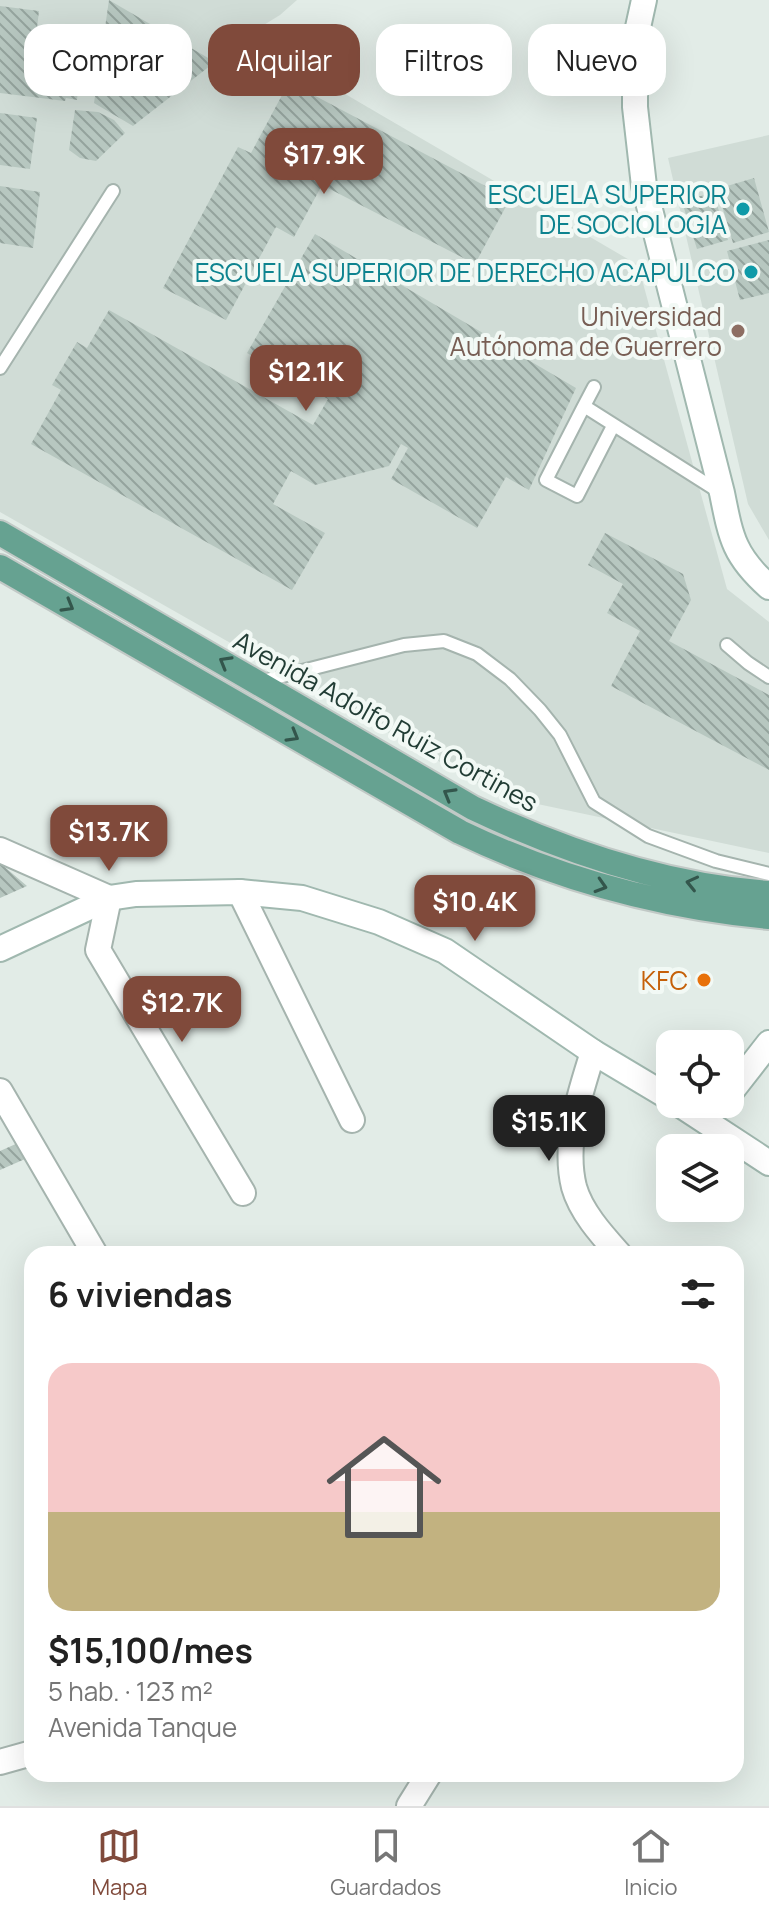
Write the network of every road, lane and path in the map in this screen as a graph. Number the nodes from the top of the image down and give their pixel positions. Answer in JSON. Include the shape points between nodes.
{"nodes":[{"id":1,"x":644,"y":0,"type":"edge"},
{"id":2,"x":113,"y":191,"type":"dead end"},
{"id":3,"x":0,"y":368,"type":"edge"},
{"id":4,"x":594,"y":387,"type":"dead end"},
{"id":5,"x":584,"y":406,"type":"junction"},
{"id":6,"x":613,"y":426,"type":"junction"},
{"id":7,"x":722,"y":493,"type":"junction"},
{"id":8,"x":0,"y":533,"type":"edge"},
{"id":9,"x":0,"y":567,"type":"edge"},
{"id":10,"x":769,"y":587,"type":"edge"},
{"id":11,"x":727,"y":645,"type":"dead end"},
{"id":12,"x":769,"y":677,"type":"edge"},
{"id":13,"x":259,"y":682,"type":"junction"},
{"id":14,"x":0,"y":850,"type":"edge"},
{"id":15,"x":769,"y":874,"type":"edge"},
{"id":16,"x":240,"y":892,"type":"junction"},
{"id":17,"x":109,"y":898,"type":"junction"},
{"id":18,"x":768,"y":912,"type":"edge"},
{"id":19,"x":0,"y":949,"type":"edge"},
{"id":20,"x":769,"y":1043,"type":"edge"},
{"id":21,"x":593,"y":1052,"type":"junction"},
{"id":22,"x":744,"y":1075,"type":"edge"},
{"id":23,"x":656,"y":1090,"type":"edge"},
{"id":24,"x":0,"y":1091,"type":"edge"},
{"id":25,"x":720,"y":1118,"type":"edge"},
{"id":26,"x":352,"y":1120,"type":"dead end"},
{"id":27,"x":769,"y":1163,"type":"edge"},
{"id":28,"x":243,"y":1193,"type":"dead end"},
{"id":29,"x":90,"y":1246,"type":"edge"},
{"id":30,"x":612,"y":1246,"type":"edge"},
{"id":31,"x":24,"y":1755,"type":"edge"},
{"id":32,"x":0,"y":1762,"type":"edge"},
{"id":33,"x":424,"y":1782,"type":"edge"},
{"id":34,"x":409,"y":1806,"type":"edge"}],
"edges":[{"from":1,"to":7,"type":"street","via":[[635,41],[635,107],[644,186]]},
{"from":2,"to":3,"type":"lane"},
{"from":4,"to":5,"type":"lane"},
{"from":5,"to":6,"type":"lane"},
{"from":5,"to":6,"type":"lane","via":[[546,480],[577,496]]},
{"from":6,"to":7,"type":"lane"},
{"from":7,"to":10,"type":"street","via":[[731,540]]},
{"from":13,"to":8,"type":"main road","name":"Avenida Adolfo Ruiz Cortines","one_way":true},
{"from":9,"to":18,"type":"main road","name":"Avenida Adolfo Ruiz Cortines","one_way":true,"via":[[460,832],[518,860],[693,908]]},
{"from":11,"to":12,"type":"lane"},
{"from":13,"to":15,"type":"lane","via":[[404,645],[444,641],[477,654],[540,710],[560,735],[594,802],[648,836]]},
{"from":18,"to":13,"type":"main road","name":"Avenida Adolfo Ruiz Cortines","one_way":true,"via":[[720,890],[529,834],[473,808]]},
{"from":14,"to":17,"type":"street"},
{"from":16,"to":17,"type":"street"},
{"from":16,"to":21,"type":"street","via":[[302,898],[379,922],[445,951]]},
{"from":16,"to":26,"type":"street"},
{"from":17,"to":19,"type":"street"},
{"from":17,"to":28,"type":"street","via":[[98,950]]},
{"from":20,"to":22,"type":"street"},
{"from":21,"to":23,"type":"street"},
{"from":21,"to":30,"type":"street","via":[[574,1116],[574,1187]]},
{"from":24,"to":29,"type":"street"},
{"from":25,"to":27,"type":"street"},
{"from":31,"to":32,"type":"street"},
{"from":33,"to":34,"type":"street"}]}
